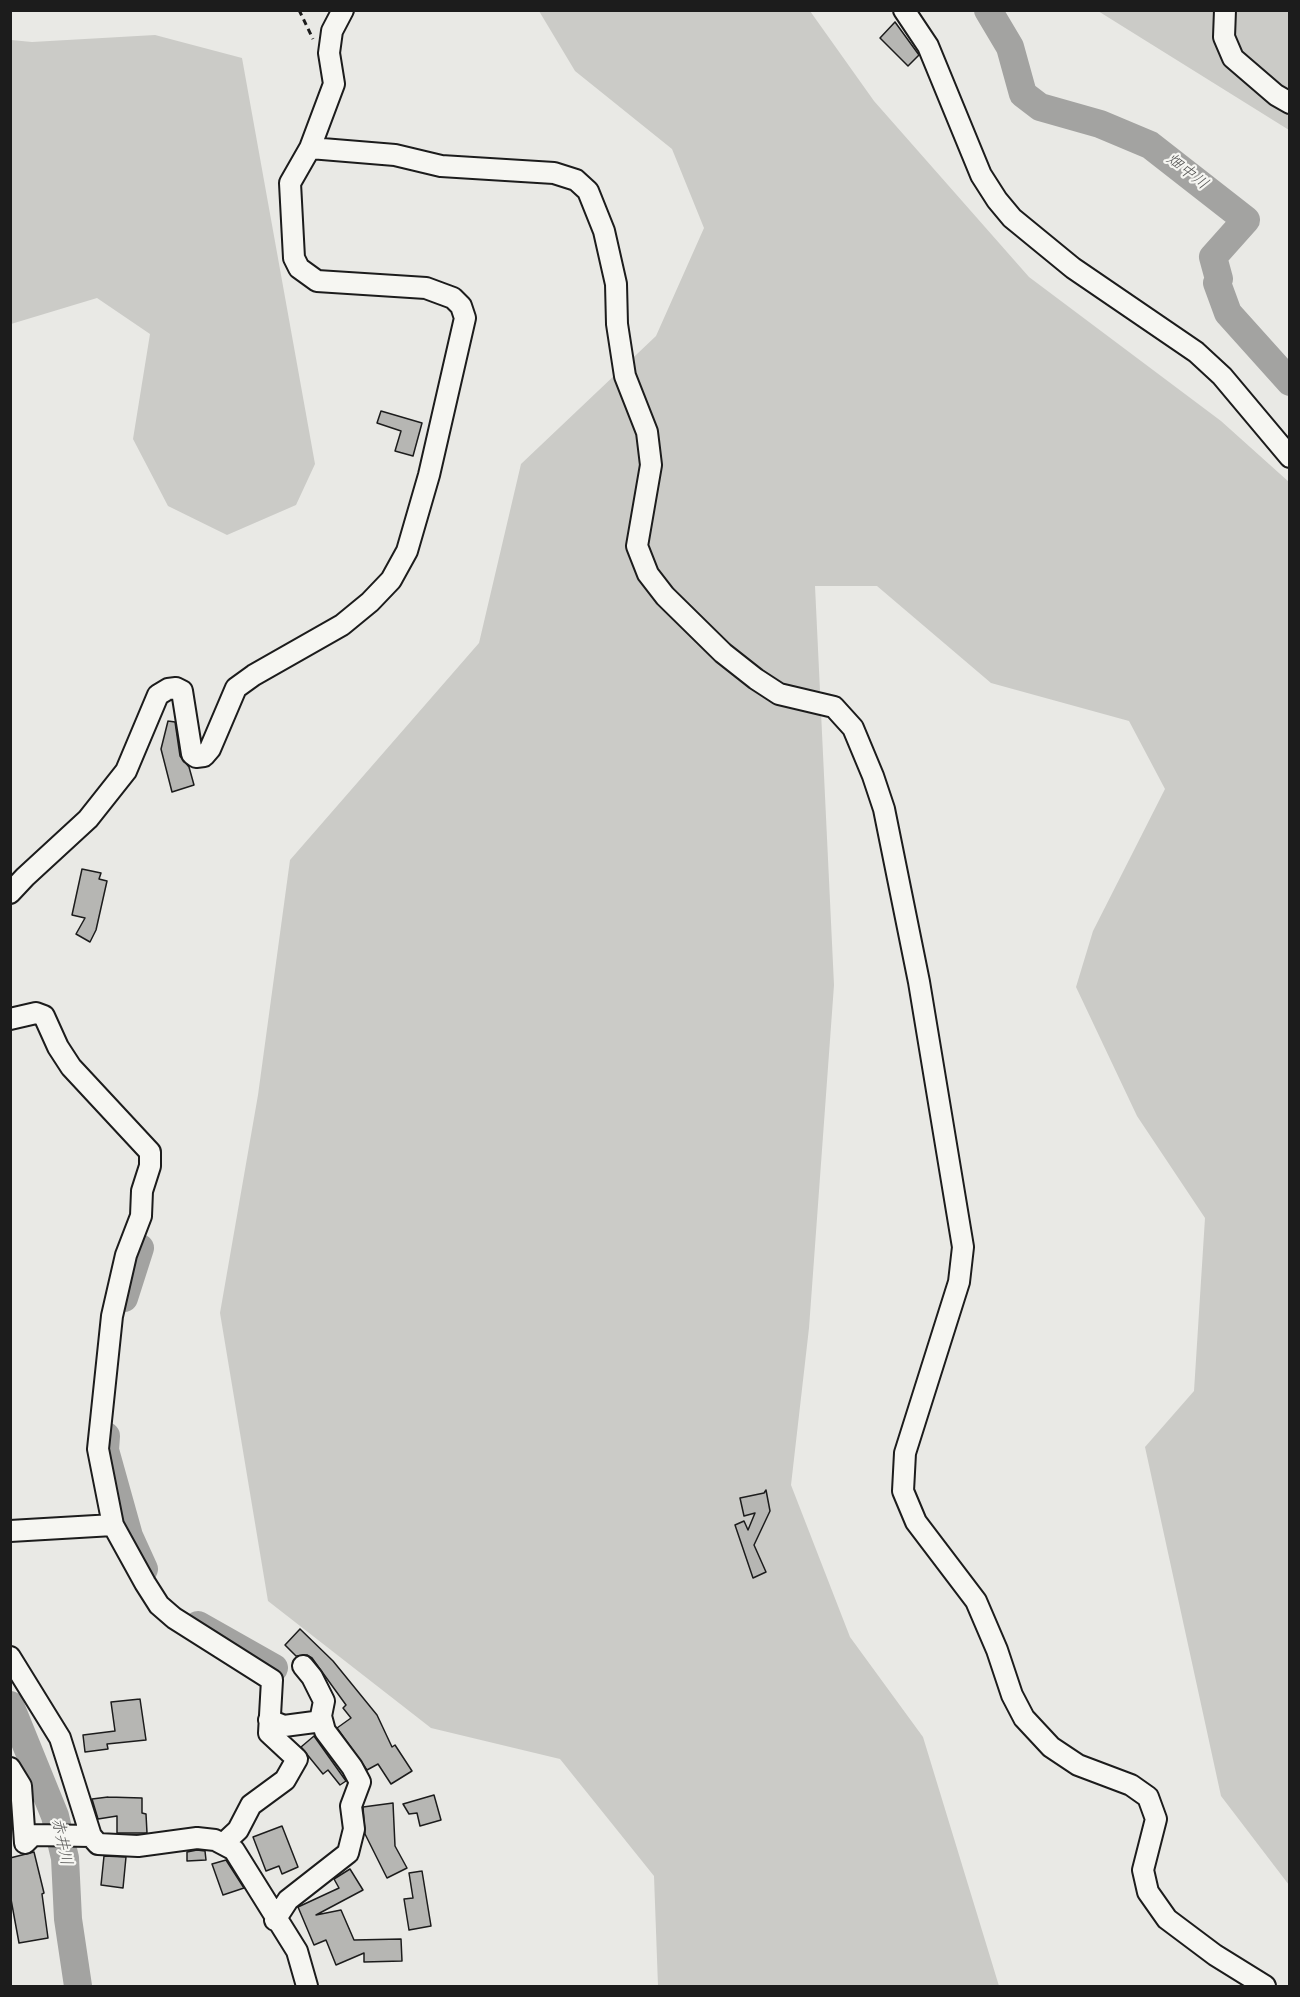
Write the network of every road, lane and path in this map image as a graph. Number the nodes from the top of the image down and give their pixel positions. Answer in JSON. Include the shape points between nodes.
{"nodes":[{"id":1,"x":344,"y":10,"type":"edge"},
{"id":2,"x":904,"y":10,"type":"edge"},
{"id":3,"x":1225,"y":10,"type":"edge"},
{"id":4,"x":1290,"y":103,"type":"edge"},
{"id":5,"x":310,"y":148,"type":"junction"},
{"id":6,"x":1290,"y":457,"type":"edge"},
{"id":7,"x":10,"y":893,"type":"edge"},
{"id":8,"x":10,"y":1019,"type":"edge"},
{"id":9,"x":113,"y":1525,"type":"junction"},
{"id":10,"x":10,"y":1531,"type":"edge"},
{"id":11,"x":10,"y":1657,"type":"edge"},
{"id":12,"x":303,"y":1666,"type":"dead end"},
{"id":13,"x":269,"y":1720,"type":"junction"},
{"id":14,"x":322,"y":1720,"type":"junction"},
{"id":15,"x":10,"y":1768,"type":"edge"},
{"id":16,"x":91,"y":1836,"type":"junction"},
{"id":17,"x":23,"y":1841,"type":"edge"},
{"id":18,"x":223,"y":1844,"type":"junction"},
{"id":19,"x":275,"y":1920,"type":"junction"},
{"id":20,"x":307,"y":1986,"type":"edge"},
{"id":21,"x":1265,"y":1986,"type":"edge"}],
"edges":[{"from":1,"to":5,"type":"street","via":[[332,31],[329,53],[334,84]]},
{"from":2,"to":6,"type":"street","via":[[928,46],[981,175],[1012,218],[1073,268],[1196,352],[1222,376]]},
{"from":3,"to":4,"type":"street","via":[[1224,37],[1233,58]]},
{"from":5,"to":7,"type":"street","via":[[291,183],[291,232],[299,268],[317,281],[426,288],[453,298],[465,318],[407,551],[391,580],[342,625],[236,688],[204,756],[192,754],[182,691],[168,689],[158,695],[126,771],[88,819]]},
{"from":5,"to":21,"type":"street","via":[[395,155],[441,166],[554,173],[576,180],[588,192],[604,231],[616,284],[625,376],[647,432],[651,465],[637,546],[648,574],[723,653],[756,679],[779,694],[834,706],[853,728],[884,809],[919,982],[963,1247],[959,1282],[905,1453],[903,1491],[916,1522],[976,1601],[1024,1718],[1051,1747],[1069,1759],[1131,1785],[1148,1797],[1156,1819],[1143,1869],[1148,1892],[1167,1919]]},
{"from":8,"to":9,"type":"street","via":[[36,1012],[44,1016],[72,1067],[150,1152],[141,1216],[126,1255],[112,1316],[102,1396],[98,1449]]},
{"from":9,"to":10,"type":"street"},
{"from":9,"to":13,"type":"street","via":[[159,1605],[272,1680]]},
{"from":11,"to":16,"type":"street","via":[[60,1738]]},
{"from":12,"to":14,"type":"street","via":[[324,1701]]},
{"from":13,"to":14,"type":"street","via":[[284,1726]]},
{"from":13,"to":18,"type":"street","via":[[269,1733],[297,1759],[285,1780],[251,1805],[238,1830]]},
{"from":14,"to":19,"type":"street","via":[[325,1731],[360,1782],[351,1806],[353,1842],[348,1853],[288,1900]]},
{"from":15,"to":17,"type":"street","via":[[21,1786]]},
{"from":16,"to":17,"type":"street"},
{"from":16,"to":18,"type":"street","via":[[98,1844],[138,1846],[197,1838]]},
{"from":18,"to":19,"type":"street","via":[[234,1850]]},
{"from":19,"to":20,"type":"street","via":[[297,1951]]}]}
